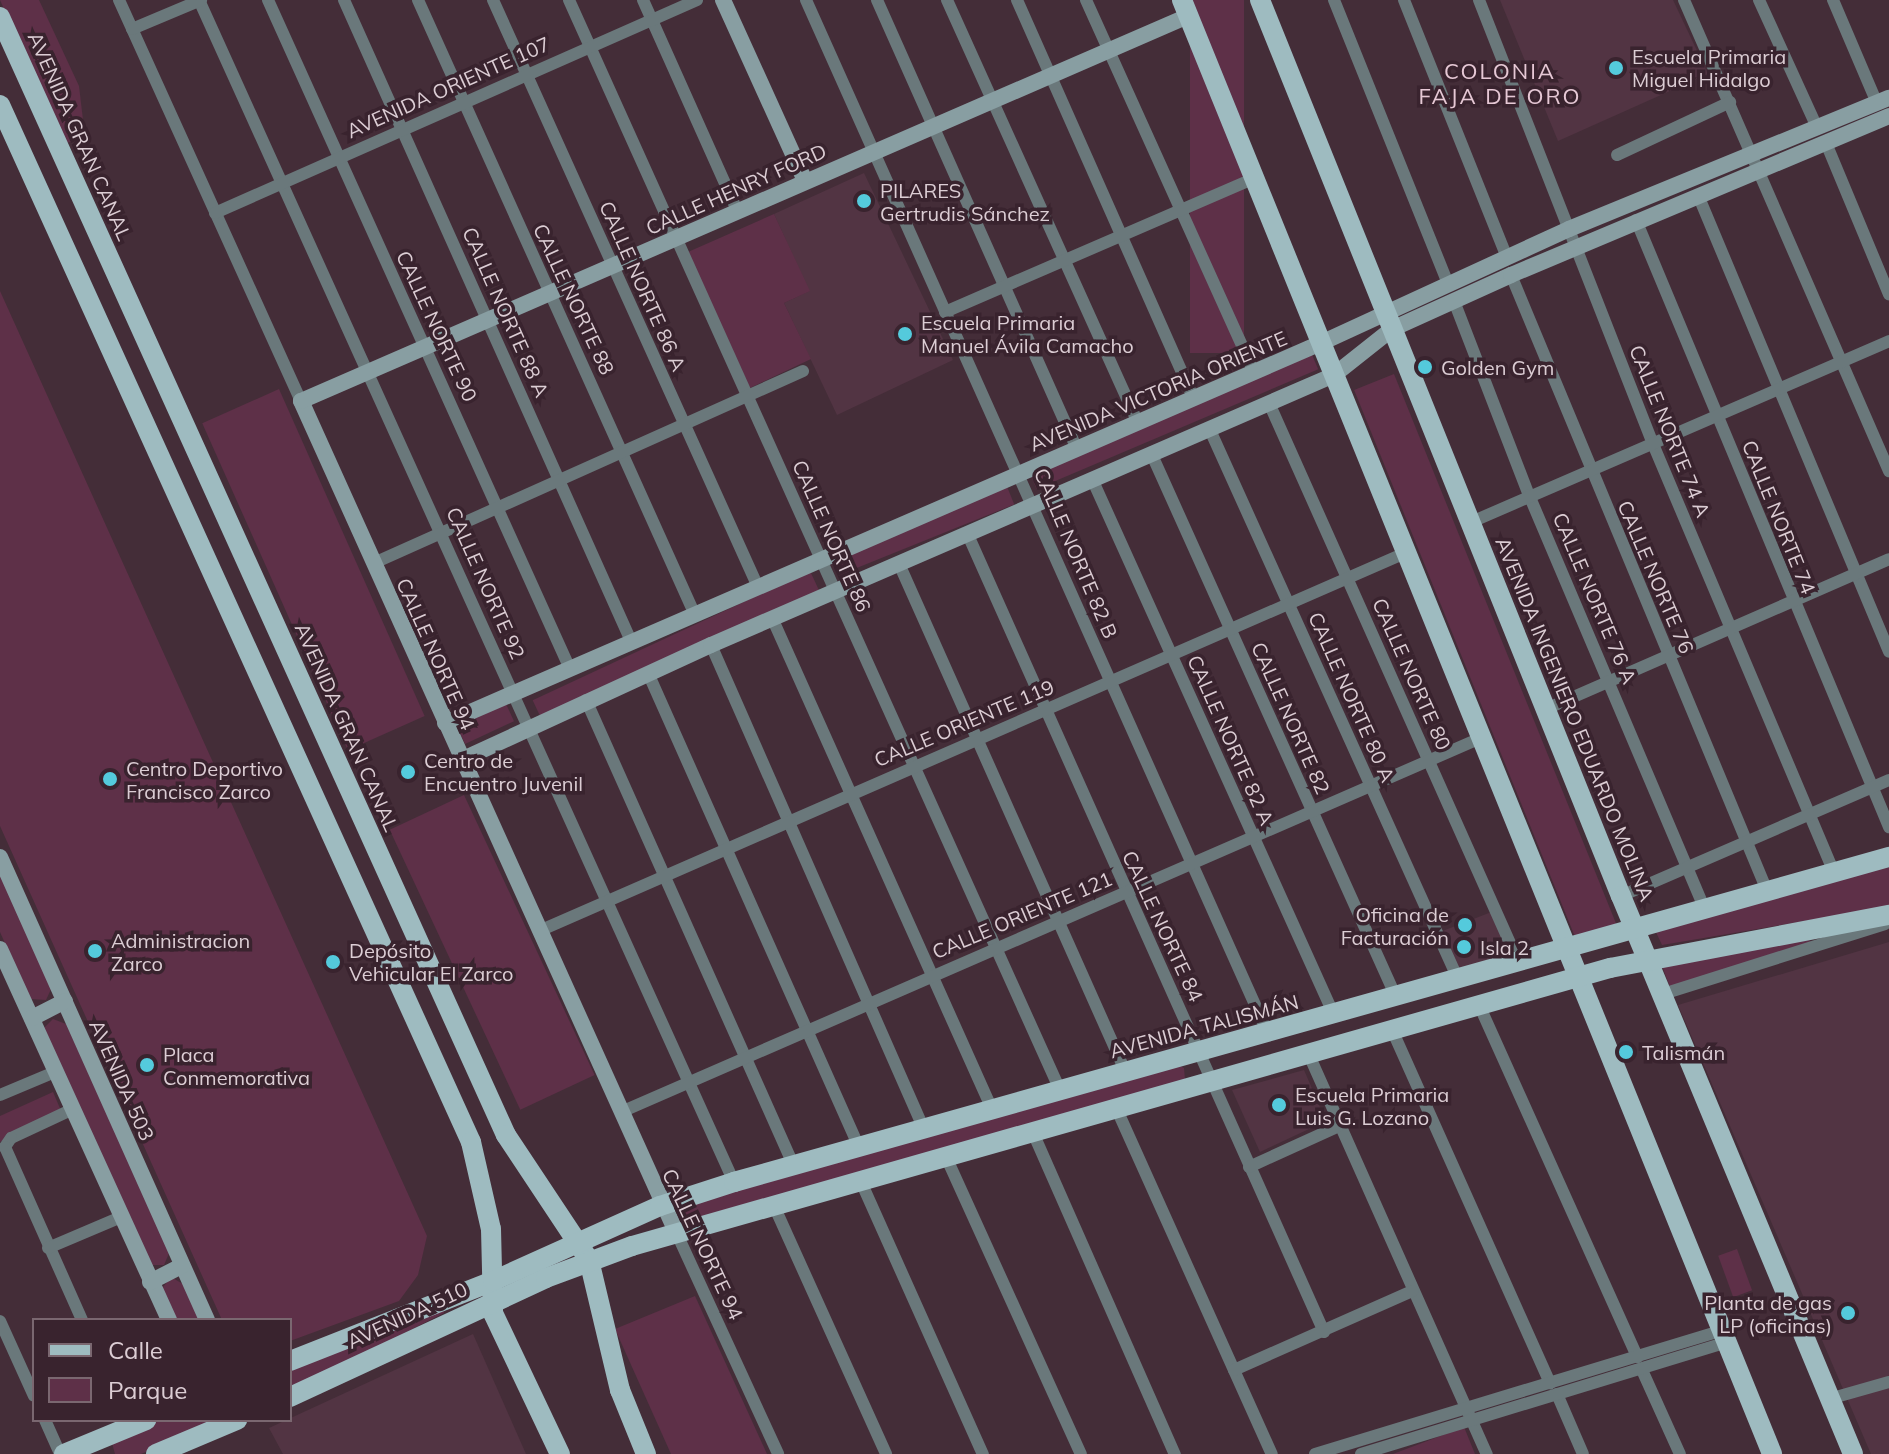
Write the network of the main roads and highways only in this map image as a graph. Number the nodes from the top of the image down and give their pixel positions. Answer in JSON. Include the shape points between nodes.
{"nodes":[{"id":1,"x":1260,"y":0,"type":"edge"},
{"id":2,"x":1185,"y":8,"type":"edge"},
{"id":3,"x":0,"y":17,"type":"edge"},
{"id":4,"x":0,"y":105,"type":"edge"},
{"id":5,"x":1889,"y":857,"type":"edge"},
{"id":6,"x":1889,"y":915,"type":"edge"},
{"id":7,"x":1635,"y":930,"type":"junction"},
{"id":8,"x":1602,"y":939,"type":"junction"},
{"id":9,"x":1569,"y":947,"type":"junction"},
{"id":10,"x":1647,"y":958,"type":"junction"},
{"id":11,"x":1610,"y":968,"type":"junction"},
{"id":12,"x":1580,"y":977,"type":"junction"},
{"id":13,"x":582,"y":1252,"type":"junction"},
{"id":14,"x":542,"y":1270,"type":"joint"},
{"id":15,"x":493,"y":1291,"type":"junction"},
{"id":16,"x":292,"y":1360,"type":"edge"},
{"id":17,"x":292,"y":1396,"type":"edge"},
{"id":18,"x":135,"y":1422,"type":"edge"},
{"id":19,"x":232,"y":1422,"type":"edge"},
{"id":20,"x":100,"y":1447,"type":"edge"},
{"id":21,"x":62,"y":1454,"type":"edge"},
{"id":22,"x":156,"y":1454,"type":"edge"},
{"id":23,"x":560,"y":1454,"type":"edge"},
{"id":24,"x":646,"y":1454,"type":"edge"},
{"id":25,"x":1772,"y":1454,"type":"edge"},
{"id":26,"x":1853,"y":1454,"type":"edge"}],
"edges":[{"from":1,"to":7,"type":"main road","name":"AVENIDA INGENIERO EDUARDO MOLINA"},
{"from":2,"to":9,"type":"main road"},
{"from":3,"to":13,"type":"main road","name":"AVENIDA GRAN CANAL","via":[[506,1135]]},
{"from":4,"to":15,"type":"main road","via":[[471,1142],[487,1196]]},
{"from":5,"to":7,"type":"main road","name":"AVENIDA TALISMÁN"},
{"from":6,"to":10,"type":"main road","name":"AVENIDA TALISMÁN"},
{"from":7,"to":8,"type":"main road","name":"AVENIDA TALISMÁN"},
{"from":7,"to":10,"type":"main road","name":"AVENIDA INGENIERO EDUARDO MOLINA"},
{"from":8,"to":9,"type":"main road","name":"AVENIDA TALISMÁN"},
{"from":8,"to":11,"type":"main road"},
{"from":9,"to":12,"type":"main road"},
{"from":9,"to":13,"type":"main road","name":"AVENIDA TALISMÁN","via":[[734,1182],[660,1206]]},
{"from":10,"to":11,"type":"main road","name":"AVENIDA TALISMÁN"},
{"from":10,"to":26,"type":"main road","name":"AVENIDA INGENIERO EDUARDO MOLINA"},
{"from":11,"to":12,"type":"main road","name":"AVENIDA TALISMÁN"},
{"from":12,"to":13,"type":"main road","name":"AVENIDA TALISMÁN","via":[[775,1208]]},
{"from":12,"to":25,"type":"main road"},
{"from":13,"to":14,"type":"main road","name":"AVENIDA TALISMÁN"},
{"from":13,"to":24,"type":"main road","name":"AVENIDA GRAN CANAL","via":[[620,1390]]},
{"from":14,"to":15,"type":"main road","name":"AVENIDA 510"},
{"from":15,"to":16,"type":"main road","name":"AVENIDA 510"},
{"from":15,"to":17,"type":"main road","name":"AVENIDA 510"},
{"from":15,"to":23,"type":"main road","via":[[493,1313]]},
{"from":18,"to":20,"type":"main road"},
{"from":19,"to":22,"type":"main road"},
{"from":20,"to":21,"type":"main road"}]}
